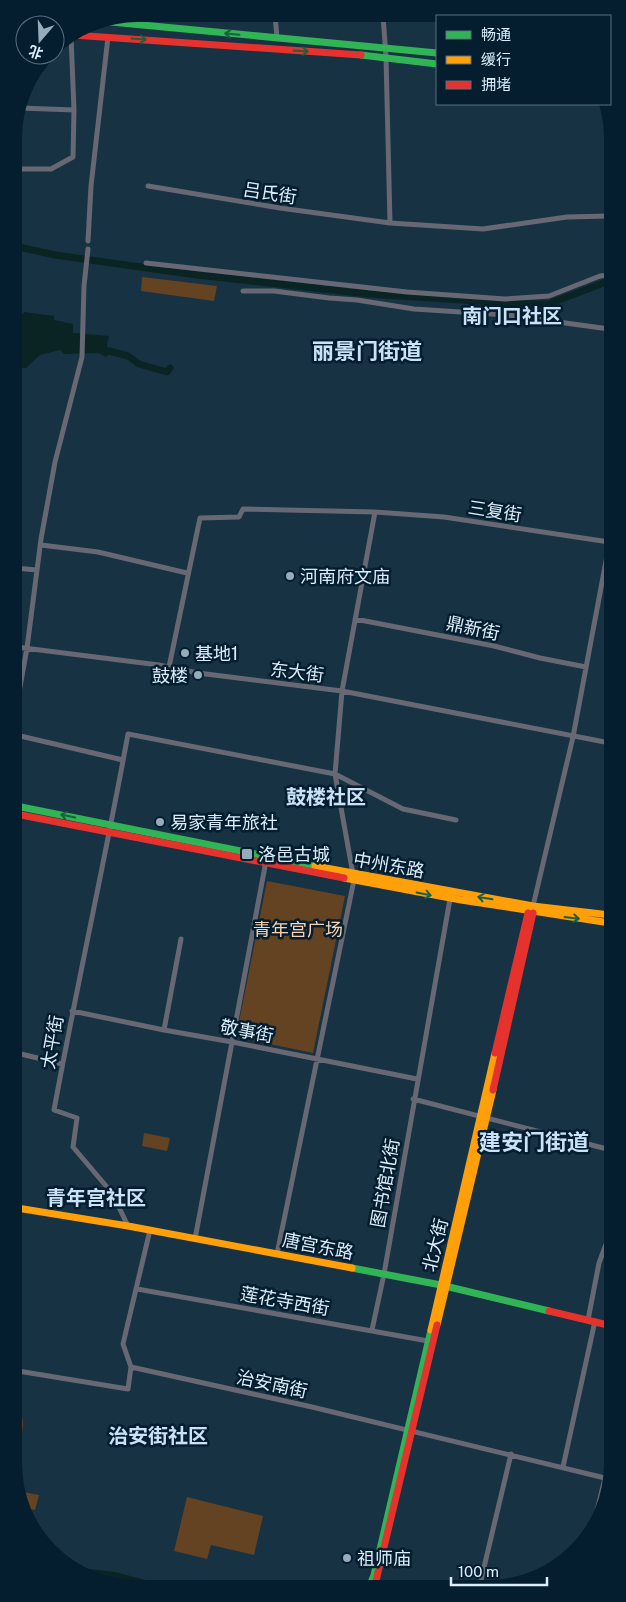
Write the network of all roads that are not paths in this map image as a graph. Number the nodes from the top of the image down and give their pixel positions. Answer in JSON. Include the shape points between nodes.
{"nodes":[{"id":1,"x":276,"y":22,"type":"edge"},
{"id":2,"x":384,"y":22,"type":"edge"},
{"id":3,"x":121,"y":24,"type":"edge"},
{"id":4,"x":85,"y":36,"type":"edge"},
{"id":5,"x":108,"y":37,"type":"junction"},
{"id":6,"x":277,"y":38,"type":"junction"},
{"id":7,"x":72,"y":43,"type":"edge"},
{"id":8,"x":386,"y":48,"type":"junction"},
{"id":9,"x":436,"y":53,"type":"edge"},
{"id":10,"x":386,"y":57,"type":"junction"},
{"id":11,"x":436,"y":64,"type":"edge"},
{"id":12,"x":26,"y":108,"type":"edge"},
{"id":13,"x":74,"y":110,"type":"junction"},
{"id":14,"x":23,"y":169,"type":"edge"},
{"id":15,"x":148,"y":186,"type":"dead end"},
{"id":16,"x":604,"y":216,"type":"edge"},
{"id":17,"x":390,"y":223,"type":"junction"},
{"id":18,"x":88,"y":241,"type":"dead end"},
{"id":19,"x":88,"y":249,"type":"dead end"},
{"id":20,"x":146,"y":263,"type":"dead end"},
{"id":21,"x":604,"y":276,"type":"edge"},
{"id":22,"x":243,"y":290,"type":"dead end"},
{"id":23,"x":604,"y":328,"type":"edge"},
{"id":24,"x":375,"y":512,"type":"junction"},
{"id":25,"x":604,"y":542,"type":"edge"},
{"id":26,"x":41,"y":545,"type":"junction"},
{"id":27,"x":23,"y":569,"type":"edge"},
{"id":28,"x":37,"y":570,"type":"junction"},
{"id":29,"x":604,"y":572,"type":"edge"},
{"id":30,"x":188,"y":573,"type":"junction"},
{"id":31,"x":355,"y":618,"type":"junction"},
{"id":32,"x":23,"y":648,"type":"edge"},
{"id":33,"x":27,"y":648,"type":"junction"},
{"id":34,"x":168,"y":667,"type":"junction"},
{"id":35,"x":586,"y":667,"type":"junction"},
{"id":36,"x":23,"y":672,"type":"edge"},
{"id":37,"x":342,"y":691,"type":"junction"},
{"id":38,"x":23,"y":737,"type":"edge"},
{"id":39,"x":573,"y":737,"type":"junction"},
{"id":40,"x":604,"y":742,"type":"edge"},
{"id":41,"x":123,"y":760,"type":"junction"},
{"id":42,"x":332,"y":773,"type":"junction"},
{"id":43,"x":22,"y":808,"type":"edge"},
{"id":44,"x":22,"y":815,"type":"edge"},
{"id":45,"x":456,"y":820,"type":"dead end"},
{"id":46,"x":111,"y":828,"type":"junction"},
{"id":47,"x":266,"y":859,"type":"junction"},
{"id":48,"x":354,"y":877,"type":"junction"},
{"id":49,"x":450,"y":899,"type":"junction"},
{"id":50,"x":532,"y":911,"type":"junction"},
{"id":51,"x":603,"y":915,"type":"edge"},
{"id":52,"x":603,"y":922,"type":"edge"},
{"id":53,"x":181,"y":939,"type":"dead end"},
{"id":54,"x":72,"y":1010,"type":"junction"},
{"id":55,"x":164,"y":1030,"type":"junction"},
{"id":56,"x":232,"y":1042,"type":"junction"},
{"id":57,"x":22,"y":1054,"type":"edge"},
{"id":58,"x":318,"y":1060,"type":"junction"},
{"id":59,"x":62,"y":1064,"type":"junction"},
{"id":60,"x":417,"y":1079,"type":"junction"},
{"id":61,"x":413,"y":1099,"type":"junction"},
{"id":62,"x":485,"y":1117,"type":"junction"},
{"id":63,"x":603,"y":1148,"type":"edge"},
{"id":64,"x":22,"y":1209,"type":"edge"},
{"id":65,"x":128,"y":1226,"type":"junction"},
{"id":66,"x":150,"y":1230,"type":"junction"},
{"id":67,"x":195,"y":1239,"type":"junction"},
{"id":68,"x":603,"y":1252,"type":"edge"},
{"id":69,"x":277,"y":1254,"type":"junction"},
{"id":70,"x":384,"y":1274,"type":"junction"},
{"id":71,"x":444,"y":1286,"type":"junction"},
{"id":72,"x":136,"y":1289,"type":"junction"},
{"id":73,"x":592,"y":1320,"type":"junction"},
{"id":74,"x":603,"y":1323,"type":"edge"},
{"id":75,"x":372,"y":1330,"type":"junction"},
{"id":76,"x":428,"y":1341,"type":"junction"},
{"id":77,"x":131,"y":1367,"type":"junction"},
{"id":78,"x":22,"y":1371,"type":"edge"},
{"id":79,"x":410,"y":1430,"type":"junction"},
{"id":80,"x":511,"y":1454,"type":"junction"},
{"id":81,"x":563,"y":1468,"type":"junction"},
{"id":82,"x":602,"y":1478,"type":"edge"},
{"id":83,"x":372,"y":1580,"type":"edge"},
{"id":84,"x":376,"y":1580,"type":"edge"},
{"id":85,"x":481,"y":1580,"type":"edge"}],
"edges":[{"from":1,"to":6,"type":"street"},
{"from":2,"to":8,"type":"street"},
{"from":6,"to":3,"type":"main road","one_way":true},
{"from":4,"to":5,"type":"main road"},
{"from":5,"to":10,"type":"main road","one_way":true},
{"from":5,"to":18,"type":"street","via":[[90,186]]},
{"from":6,"to":8,"type":"main road"},
{"from":7,"to":13,"type":"street"},
{"from":8,"to":9,"type":"main road"},
{"from":8,"to":10,"type":"street"},
{"from":10,"to":11,"type":"main road"},
{"from":10,"to":17,"type":"street"},
{"from":12,"to":13,"type":"street"},
{"from":13,"to":14,"type":"street","via":[[73,157],[51,169]]},
{"from":15,"to":17,"type":"street","name":"吕氏街"},
{"from":16,"to":17,"type":"street","name":"吕氏街","via":[[566,217],[483,229]]},
{"from":19,"to":26,"type":"street","via":[[82,357],[55,462]]},
{"from":20,"to":21,"type":"street","via":[[407,292],[505,299],[549,296]]},
{"from":22,"to":23,"type":"street","via":[[357,300],[414,309],[507,315]]},
{"from":24,"to":25,"type":"street","name":"三复街","via":[[444,517]]},
{"from":24,"to":30,"type":"street","name":"三复街","via":[[244,509],[239,517],[200,518]]},
{"from":24,"to":31,"type":"street"},
{"from":26,"to":28,"type":"street"},
{"from":26,"to":30,"type":"street","via":[[98,552]]},
{"from":27,"to":28,"type":"street"},
{"from":28,"to":33,"type":"street"},
{"from":29,"to":35,"type":"street"},
{"from":30,"to":34,"type":"street"},
{"from":31,"to":35,"type":"street","name":"鼎新街"},
{"from":31,"to":37,"type":"street"},
{"from":32,"to":33,"type":"street","name":"东大街"},
{"from":33,"to":34,"type":"street","name":"东大街"},
{"from":33,"to":36,"type":"street"},
{"from":34,"to":37,"type":"street","name":"东大街"},
{"from":35,"to":39,"type":"street"},
{"from":37,"to":39,"type":"street","name":"东大街"},
{"from":37,"to":42,"type":"street"},
{"from":38,"to":41,"type":"street"},
{"from":39,"to":40,"type":"street","name":"东大街"},
{"from":39,"to":50,"type":"street"},
{"from":41,"to":42,"type":"street","name":"太平街","via":[[128,734]]},
{"from":41,"to":46,"type":"street","name":"太平街"},
{"from":42,"to":45,"type":"street","via":[[403,809]]},
{"from":42,"to":48,"type":"street"},
{"from":46,"to":43,"type":"main road","name":"中州东路","one_way":true},
{"from":44,"to":46,"type":"main road","name":"中州东路"},
{"from":46,"to":47,"type":"main road","name":"中州东路"},
{"from":46,"to":54,"type":"street","name":"太平街"},
{"from":47,"to":48,"type":"main road","name":"中州东路"},
{"from":47,"to":56,"type":"street"},
{"from":48,"to":49,"type":"main road","name":"中州东路","one_way":true},
{"from":50,"to":48,"type":"main road","name":"中州东路","one_way":true},
{"from":48,"to":58,"type":"street"},
{"from":49,"to":50,"type":"main road","name":"中州东路"},
{"from":49,"to":60,"type":"street","name":"图书馆北街"},
{"from":50,"to":51,"type":"main road","name":"中州东路"},
{"from":50,"to":52,"type":"main road","name":"中州东路","one_way":true},
{"from":50,"to":62,"type":"main road","name":"北大街"},
{"from":53,"to":55,"type":"street"},
{"from":54,"to":55,"type":"street","name":"敬事街"},
{"from":54,"to":59,"type":"street","name":"太平街"},
{"from":55,"to":56,"type":"street","name":"敬事街"},
{"from":56,"to":58,"type":"street","name":"敬事街"},
{"from":56,"to":67,"type":"street"},
{"from":57,"to":59,"type":"street"},
{"from":58,"to":60,"type":"street","name":"敬事街"},
{"from":58,"to":69,"type":"street"},
{"from":59,"to":65,"type":"street","name":"太平街","via":[[54,1110],[77,1118],[73,1147],[112,1193]]},
{"from":60,"to":61,"type":"street","name":"图书馆北街"},
{"from":61,"to":62,"type":"street"},
{"from":61,"to":70,"type":"street","name":"图书馆北街"},
{"from":62,"to":63,"type":"street"},
{"from":62,"to":71,"type":"main road","name":"北大街"},
{"from":64,"to":65,"type":"main road","name":"唐宫东路"},
{"from":65,"to":66,"type":"main road","name":"唐宫东路"},
{"from":66,"to":67,"type":"main road","name":"唐宫东路"},
{"from":66,"to":72,"type":"street"},
{"from":67,"to":69,"type":"main road","name":"唐宫东路"},
{"from":68,"to":73,"type":"street"},
{"from":69,"to":70,"type":"main road","name":"唐宫东路"},
{"from":70,"to":71,"type":"main road","name":"唐宫东路"},
{"from":70,"to":75,"type":"street","name":"图书馆北街"},
{"from":71,"to":73,"type":"main road","name":"唐宫东路"},
{"from":71,"to":76,"type":"main road","name":"北大街"},
{"from":71,"to":79,"type":"main road","name":"北大街"},
{"from":72,"to":75,"type":"street","name":"莲花寺西街"},
{"from":72,"to":77,"type":"street","via":[[123,1344]]},
{"from":73,"to":74,"type":"main road","name":"唐宫东路"},
{"from":73,"to":81,"type":"street"},
{"from":75,"to":76,"type":"street","name":"莲花寺西街"},
{"from":76,"to":79,"type":"main road","name":"北大街"},
{"from":77,"to":78,"type":"street","via":[[128,1389]]},
{"from":77,"to":79,"type":"street","name":"治安南街"},
{"from":79,"to":80,"type":"street","name":"治安南街"},
{"from":79,"to":83,"type":"main road","name":"北大街"},
{"from":79,"to":84,"type":"main road","name":"北大街"},
{"from":80,"to":81,"type":"street","name":"治安南街"},
{"from":80,"to":85,"type":"street"},
{"from":81,"to":82,"type":"street","name":"治安南街"}]}
